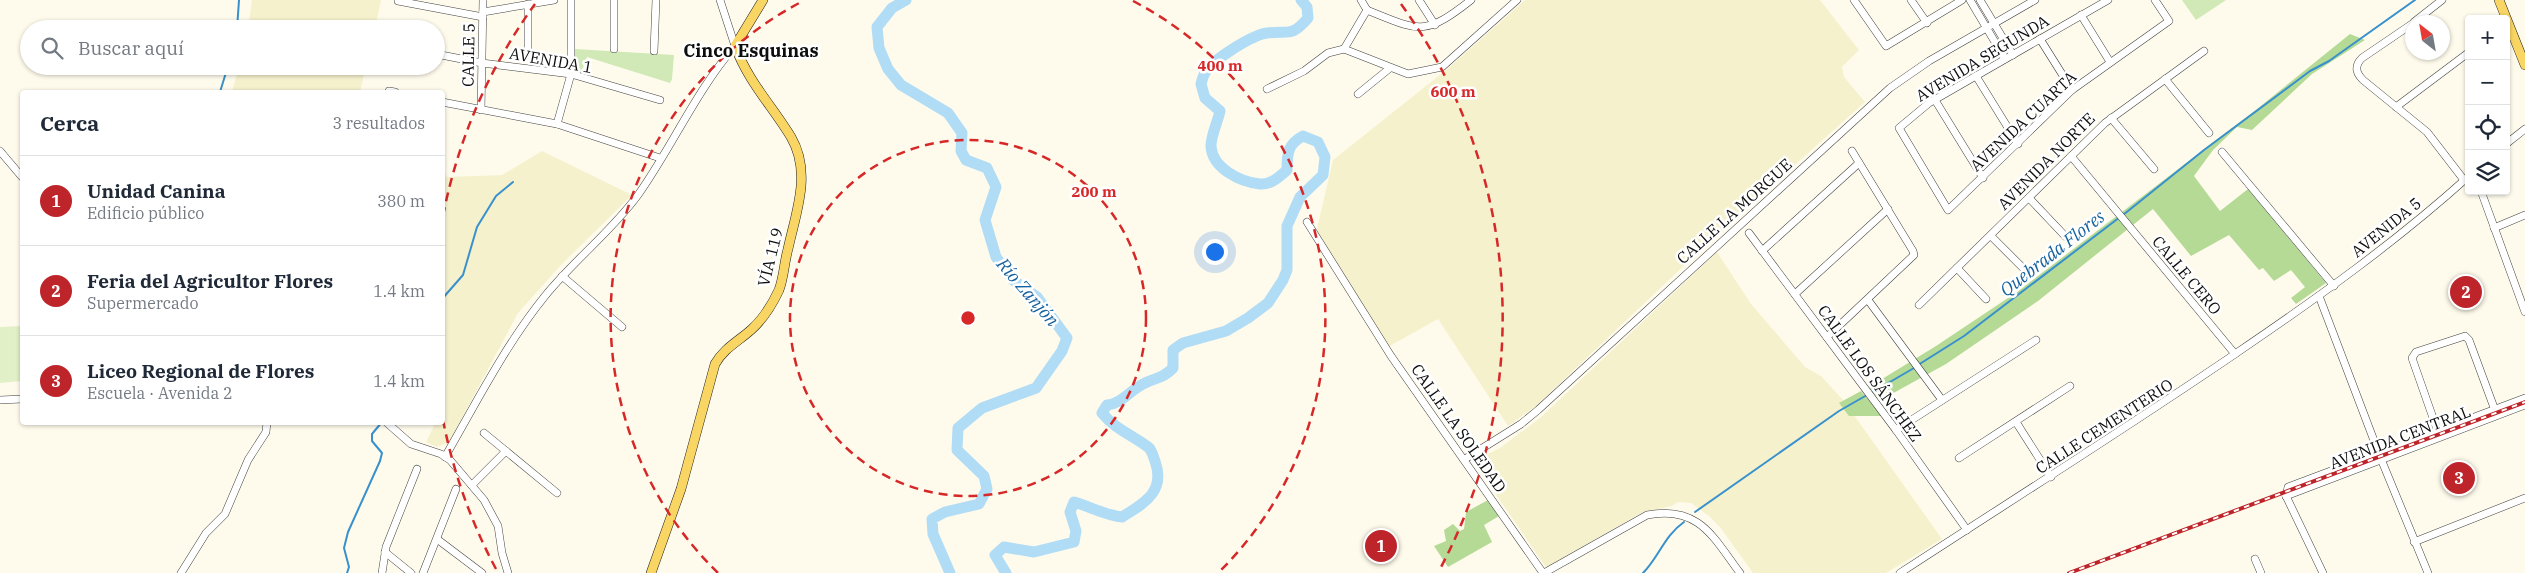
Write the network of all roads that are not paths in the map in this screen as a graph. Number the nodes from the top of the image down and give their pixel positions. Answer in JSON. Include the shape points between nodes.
{"nodes":[{"id":1,"x":484,"y":0,"type":"edge"},
{"id":2,"x":554,"y":0,"type":"edge"},
{"id":3,"x":571,"y":0,"type":"edge"},
{"id":4,"x":614,"y":0,"type":"edge"},
{"id":5,"x":656,"y":0,"type":"edge"},
{"id":6,"x":720,"y":0,"type":"edge"},
{"id":7,"x":763,"y":0,"type":"edge"},
{"id":8,"x":1361,"y":0,"type":"edge"},
{"id":9,"x":1419,"y":0,"type":"edge"},
{"id":10,"x":1471,"y":0,"type":"edge"},
{"id":11,"x":1517,"y":0,"type":"edge"},
{"id":12,"x":1854,"y":0,"type":"edge"},
{"id":13,"x":1911,"y":0,"type":"edge"},
{"id":14,"x":1962,"y":0,"type":"edge"},
{"id":15,"x":1970,"y":0,"type":"edge"},
{"id":16,"x":1980,"y":0,"type":"edge"},
{"id":17,"x":2034,"y":0,"type":"edge"},
{"id":18,"x":2108,"y":0,"type":"edge"},
{"id":19,"x":2155,"y":0,"type":"edge"},
{"id":20,"x":2442,"y":0,"type":"edge"},
{"id":21,"x":2499,"y":0,"type":"edge"},
{"id":22,"x":398,"y":1,"type":"edge"},
{"id":23,"x":528,"y":4,"type":"junction"},
{"id":24,"x":1367,"y":10,"type":"junction"},
{"id":25,"x":483,"y":15,"type":"junction"},
{"id":26,"x":2423,"y":15,"type":"edge"},
{"id":27,"x":2081,"y":16,"type":"junction"},
{"id":28,"x":1927,"y":23,"type":"junction"},
{"id":29,"x":1995,"y":24,"type":"junction"},
{"id":30,"x":1435,"y":25,"type":"junction"},
{"id":31,"x":1987,"y":28,"type":"junction"},
{"id":32,"x":2405,"y":28,"type":"edge"},
{"id":33,"x":2040,"y":39,"type":"junction"},
{"id":34,"x":735,"y":46,"type":"junction"},
{"id":35,"x":528,"y":47,"type":"dead end"},
{"id":36,"x":614,"y":49,"type":"dead end"},
{"id":37,"x":1344,"y":49,"type":"junction"},
{"id":38,"x":2204,"y":51,"type":"dead end"},
{"id":39,"x":654,"y":52,"type":"dead end"},
{"id":40,"x":2013,"y":55,"type":"junction"},
{"id":41,"x":2465,"y":55,"type":"edge"},
{"id":42,"x":445,"y":56,"type":"edge"},
{"id":43,"x":2005,"y":59,"type":"junction"},
{"id":44,"x":2110,"y":62,"type":"junction"},
{"id":45,"x":482,"y":63,"type":"junction"},
{"id":46,"x":2525,"y":65,"type":"edge"},
{"id":47,"x":1390,"y":68,"type":"junction"},
{"id":48,"x":571,"y":74,"type":"junction"},
{"id":49,"x":1976,"y":76,"type":"junction"},
{"id":50,"x":2165,"y":79,"type":"junction"},
{"id":51,"x":1267,"y":89,"type":"dead end"},
{"id":52,"x":2072,"y":90,"type":"junction"},
{"id":53,"x":1358,"y":94,"type":"dead end"},
{"id":54,"x":660,"y":100,"type":"dead end"},
{"id":55,"x":1935,"y":100,"type":"junction"},
{"id":56,"x":445,"y":103,"type":"edge"},
{"id":57,"x":2396,"y":107,"type":"junction"},
{"id":58,"x":481,"y":110,"type":"junction"},
{"id":59,"x":2111,"y":118,"type":"junction"},
{"id":60,"x":557,"y":124,"type":"junction"},
{"id":61,"x":2525,"y":129,"type":"edge"},
{"id":62,"x":2210,"y":133,"type":"dead end"},
{"id":63,"x":2510,"y":141,"type":"edge"},
{"id":64,"x":2018,"y":144,"type":"junction"},
{"id":65,"x":0,"y":151,"type":"edge"},
{"id":66,"x":1852,"y":151,"type":"dead end"},
{"id":67,"x":2222,"y":152,"type":"dead end"},
{"id":68,"x":2071,"y":156,"type":"junction"},
{"id":69,"x":660,"y":158,"type":"junction"},
{"id":70,"x":1859,"y":163,"type":"junction"},
{"id":71,"x":2154,"y":169,"type":"dead end"},
{"id":72,"x":20,"y":175,"type":"edge"},
{"id":73,"x":2465,"y":177,"type":"edge"},
{"id":74,"x":1983,"y":178,"type":"junction"},
{"id":75,"x":2465,"y":179,"type":"edge"},
{"id":76,"x":2482,"y":195,"type":"edge"},
{"id":77,"x":2029,"y":198,"type":"junction"},
{"id":78,"x":1888,"y":209,"type":"junction"},
{"id":79,"x":1949,"y":210,"type":"joint"},
{"id":80,"x":2525,"y":215,"type":"edge"},
{"id":81,"x":1308,"y":222,"type":"dead end"},
{"id":82,"x":2494,"y":228,"type":"junction"},
{"id":83,"x":1749,"y":233,"type":"dead end"},
{"id":84,"x":1991,"y":236,"type":"junction"},
{"id":85,"x":2066,"y":237,"type":"dead end"},
{"id":86,"x":1762,"y":251,"type":"junction"},
{"id":87,"x":1957,"y":268,"type":"junction"},
{"id":88,"x":2023,"y":268,"type":"dead end"},
{"id":89,"x":562,"y":276,"type":"junction"},
{"id":90,"x":2334,"y":286,"type":"junction"},
{"id":91,"x":1795,"y":294,"type":"junction"},
{"id":92,"x":2319,"y":296,"type":"junction"},
{"id":93,"x":1986,"y":298,"type":"dead end"},
{"id":94,"x":1868,"y":300,"type":"junction"},
{"id":95,"x":1919,"y":305,"type":"dead end"},
{"id":96,"x":2525,"y":310,"type":"edge"},
{"id":97,"x":622,"y":327,"type":"dead end"},
{"id":98,"x":1827,"y":337,"type":"junction"},
{"id":99,"x":2036,"y":340,"type":"dead end"},
{"id":100,"x":2235,"y":354,"type":"junction"},
{"id":101,"x":2070,"y":386,"type":"dead end"},
{"id":102,"x":2525,"y":398,"type":"edge"},
{"id":103,"x":20,"y":399,"type":"edge"},
{"id":104,"x":0,"y":400,"type":"edge"},
{"id":105,"x":1942,"y":400,"type":"junction"},
{"id":106,"x":2525,"y":405,"type":"edge"},
{"id":107,"x":2495,"y":413,"type":"junction"},
{"id":108,"x":2016,"y":422,"type":"junction"},
{"id":109,"x":267,"y":425,"type":"edge"},
{"id":110,"x":388,"y":425,"type":"edge"},
{"id":111,"x":1896,"y":430,"type":"junction"},
{"id":112,"x":484,"y":433,"type":"dead end"},
{"id":113,"x":2439,"y":434,"type":"junction"},
{"id":114,"x":506,"y":451,"type":"junction"},
{"id":115,"x":2380,"y":456,"type":"junction"},
{"id":116,"x":445,"y":457,"type":"junction"},
{"id":117,"x":1959,"y":458,"type":"dead end"},
{"id":118,"x":1465,"y":459,"type":"junction"},
{"id":119,"x":417,"y":469,"type":"dead end"},
{"id":120,"x":2051,"y":477,"type":"junction"},
{"id":121,"x":472,"y":486,"type":"junction"},
{"id":122,"x":456,"y":490,"type":"dead end"},
{"id":123,"x":557,"y":494,"type":"dead end"},
{"id":124,"x":2286,"y":496,"type":"junction"},
{"id":125,"x":2525,"y":498,"type":"edge"},
{"id":126,"x":1967,"y":530,"type":"junction"},
{"id":127,"x":437,"y":539,"type":"junction"},
{"id":128,"x":2414,"y":542,"type":"junction"},
{"id":129,"x":385,"y":552,"type":"junction"},
{"id":130,"x":2255,"y":559,"type":"dead end"},
{"id":131,"x":181,"y":573,"type":"edge"},
{"id":132,"x":382,"y":573,"type":"edge"},
{"id":133,"x":411,"y":573,"type":"edge"},
{"id":134,"x":423,"y":573,"type":"edge"},
{"id":135,"x":482,"y":573,"type":"edge"},
{"id":136,"x":508,"y":573,"type":"edge"},
{"id":137,"x":651,"y":573,"type":"edge"},
{"id":138,"x":1544,"y":573,"type":"edge"},
{"id":139,"x":1740,"y":573,"type":"edge"},
{"id":140,"x":1900,"y":573,"type":"edge"},
{"id":141,"x":2261,"y":573,"type":"edge"},
{"id":142,"x":2323,"y":573,"type":"edge"},
{"id":143,"x":2428,"y":573,"type":"edge"}],
"edges":[{"from":1,"to":25,"type":"street","name":"CALLE 5"},
{"from":2,"to":23,"type":"street"},
{"from":3,"to":48,"type":"street"},
{"from":4,"to":36,"type":"street"},
{"from":5,"to":39,"type":"street"},
{"from":6,"to":34,"type":"street"},
{"from":7,"to":34,"type":"main road"},
{"from":8,"to":24,"type":"street"},
{"from":9,"to":30,"type":"street"},
{"from":10,"to":30,"type":"street"},
{"from":11,"to":47,"type":"street","via":[[1442,67],[1408,74]]},
{"from":12,"to":28,"type":"street","via":[[1886,46]]},
{"from":13,"to":28,"type":"street"},
{"from":14,"to":28,"type":"street"},
{"from":15,"to":31,"type":"street"},
{"from":16,"to":29,"type":"street"},
{"from":17,"to":29,"type":"street","name":"CALLE LA MORGUE"},
{"from":18,"to":27,"type":"street","name":"AVENIDA SEGUNDA"},
{"from":19,"to":44,"type":"street","name":"AVENIDA CUARTA","via":[[2169,21]]},
{"from":20,"to":26,"type":"street"},
{"from":21,"to":46,"type":"main road"},
{"from":22,"to":25,"type":"street"},
{"from":23,"to":25,"type":"street"},
{"from":23,"to":35,"type":"street"},
{"from":24,"to":30,"type":"street","via":[[1406,26]]},
{"from":24,"to":37,"type":"street"},
{"from":25,"to":45,"type":"street","name":"CALLE 5"},
{"from":27,"to":33,"type":"street","name":"AVENIDA SEGUNDA"},
{"from":27,"to":44,"type":"street"},
{"from":29,"to":31,"type":"street","name":"CALLE LA MORGUE"},
{"from":29,"to":40,"type":"street"},
{"from":31,"to":43,"type":"street"},
{"from":31,"to":118,"type":"street","name":"CALLE LA MORGUE","via":[[1890,88],[1538,410]]},
{"from":32,"to":57,"type":"street","via":[[2362,58],[2357,67],[2361,78]]},
{"from":33,"to":40,"type":"street","name":"AVENIDA SEGUNDA"},
{"from":33,"to":52,"type":"street"},
{"from":34,"to":69,"type":"street"},
{"from":34,"to":137,"type":"main road","name":"VÍA 119","via":[[750,78],[798,150],[802,186],[779,290],[765,315],[723,352],[715,364],[681,489]]},
{"from":37,"to":47,"type":"street"},
{"from":37,"to":51,"type":"street","via":[[1328,53],[1304,71]]},
{"from":38,"to":50,"type":"street","name":"AVENIDA NORTE"},
{"from":40,"to":43,"type":"street","name":"AVENIDA SEGUNDA"},
{"from":41,"to":57,"type":"street"},
{"from":42,"to":45,"type":"street","name":"AVENIDA 1"},
{"from":43,"to":49,"type":"street","name":"AVENIDA SEGUNDA"},
{"from":44,"to":52,"type":"street","name":"AVENIDA CUARTA"},
{"from":45,"to":48,"type":"street","name":"AVENIDA 1"},
{"from":45,"to":58,"type":"street","name":"CALLE 5"},
{"from":47,"to":53,"type":"street"},
{"from":48,"to":54,"type":"street","name":"AVENIDA 1"},
{"from":48,"to":60,"type":"street"},
{"from":49,"to":55,"type":"street","name":"AVENIDA SEGUNDA"},
{"from":49,"to":64,"type":"street"},
{"from":50,"to":59,"type":"street","name":"AVENIDA NORTE"},
{"from":50,"to":62,"type":"street"},
{"from":52,"to":64,"type":"street","name":"AVENIDA CUARTA"},
{"from":55,"to":74,"type":"street"},
{"from":55,"to":79,"type":"street","name":"AVENIDA SEGUNDA","via":[[1899,129]]},
{"from":56,"to":58,"type":"street"},
{"from":57,"to":73,"type":"street","via":[[2427,132]]},
{"from":58,"to":60,"type":"street"},
{"from":59,"to":68,"type":"street","name":"AVENIDA NORTE"},
{"from":59,"to":71,"type":"street"},
{"from":60,"to":69,"type":"street"},
{"from":61,"to":63,"type":"street"},
{"from":64,"to":74,"type":"street","name":"AVENIDA CUARTA"},
{"from":65,"to":72,"type":"street"},
{"from":66,"to":70,"type":"street"},
{"from":67,"to":90,"type":"street"},
{"from":68,"to":77,"type":"street","name":"AVENIDA NORTE"},
{"from":68,"to":100,"type":"street","name":"CALLE CERO"},
{"from":69,"to":89,"type":"street","via":[[625,212]]},
{"from":70,"to":78,"type":"street"},
{"from":70,"to":86,"type":"street"},
{"from":74,"to":79,"type":"street","name":"AVENIDA CUARTA"},
{"from":75,"to":90,"type":"street","name":"AVENIDA 5","via":[[2401,235]]},
{"from":76,"to":82,"type":"street"},
{"from":77,"to":84,"type":"street","name":"AVENIDA NORTE"},
{"from":77,"to":85,"type":"street"},
{"from":78,"to":91,"type":"street"},
{"from":78,"to":94,"type":"street","via":[[1914,255]]},
{"from":80,"to":82,"type":"street"},
{"from":81,"to":118,"type":"street","name":"CALLE LA SOLEDAD","via":[[1353,298]]},
{"from":82,"to":96,"type":"street"},
{"from":83,"to":86,"type":"street","name":"CALLE LOS SÁNCHEZ"},
{"from":84,"to":87,"type":"street","name":"AVENIDA NORTE"},
{"from":84,"to":88,"type":"street"},
{"from":86,"to":91,"type":"street","name":"CALLE LOS SÁNCHEZ"},
{"from":87,"to":93,"type":"street"},
{"from":87,"to":95,"type":"street","name":"AVENIDA NORTE"},
{"from":89,"to":97,"type":"street"},
{"from":89,"to":116,"type":"street","via":[[531,315]]},
{"from":90,"to":92,"type":"street","name":"AVENIDA 5"},
{"from":91,"to":98,"type":"street","name":"CALLE LOS SÁNCHEZ"},
{"from":92,"to":100,"type":"street","name":"CALLE CEMENTERIO"},
{"from":92,"to":115,"type":"street"},
{"from":94,"to":98,"type":"street"},
{"from":94,"to":105,"type":"street"},
{"from":98,"to":111,"type":"street","name":"CALLE LOS SÁNCHEZ"},
{"from":99,"to":105,"type":"street"},
{"from":100,"to":120,"type":"street","name":"CALLE CEMENTERIO"},
{"from":101,"to":108,"type":"street"},
{"from":102,"to":107,"type":"street","name":"AVENIDA CENTRAL"},
{"from":103,"to":104,"type":"street"},
{"from":105,"to":111,"type":"street"},
{"from":106,"to":107,"type":"street","name":"AVENIDA CENTRAL"},
{"from":107,"to":113,"type":"street","name":"AVENIDA CENTRAL"},
{"from":107,"to":113,"type":"street","via":[[2465,336],[2416,352],[2412,358]]},
{"from":108,"to":117,"type":"street"},
{"from":108,"to":120,"type":"street"},
{"from":109,"to":131,"type":"street","via":[[225,514],[206,533]]},
{"from":110,"to":116,"type":"street","via":[[417,448]]},
{"from":111,"to":126,"type":"street","name":"CALLE LOS SÁNCHEZ"},
{"from":112,"to":114,"type":"street"},
{"from":113,"to":115,"type":"street","name":"AVENIDA CENTRAL"},
{"from":114,"to":121,"type":"street"},
{"from":114,"to":123,"type":"street"},
{"from":115,"to":124,"type":"street","name":"AVENIDA CENTRAL"},
{"from":115,"to":124,"type":"street","name":"AVENIDA CENTRAL","via":[[2288,488]]},
{"from":115,"to":128,"type":"street"},
{"from":116,"to":121,"type":"street"},
{"from":118,"to":138,"type":"street","name":"CALLE LA SOLEDAD"},
{"from":119,"to":129,"type":"street"},
{"from":120,"to":126,"type":"street","name":"CALLE CEMENTERIO"},
{"from":121,"to":136,"type":"street","via":[[496,519]]},
{"from":122,"to":127,"type":"street"},
{"from":124,"to":142,"type":"street"},
{"from":125,"to":128,"type":"street"},
{"from":126,"to":140,"type":"street","name":"CALLE CEMENTERIO"},
{"from":127,"to":134,"type":"street"},
{"from":127,"to":135,"type":"street"},
{"from":128,"to":143,"type":"street"},
{"from":129,"to":132,"type":"street"},
{"from":129,"to":133,"type":"street"},
{"from":130,"to":141,"type":"street"},
{"from":138,"to":139,"type":"street","name":"CALLE LA SOLEDAD","via":[[1647,515],[1661,512],[1684,515],[1701,523]]}]}
